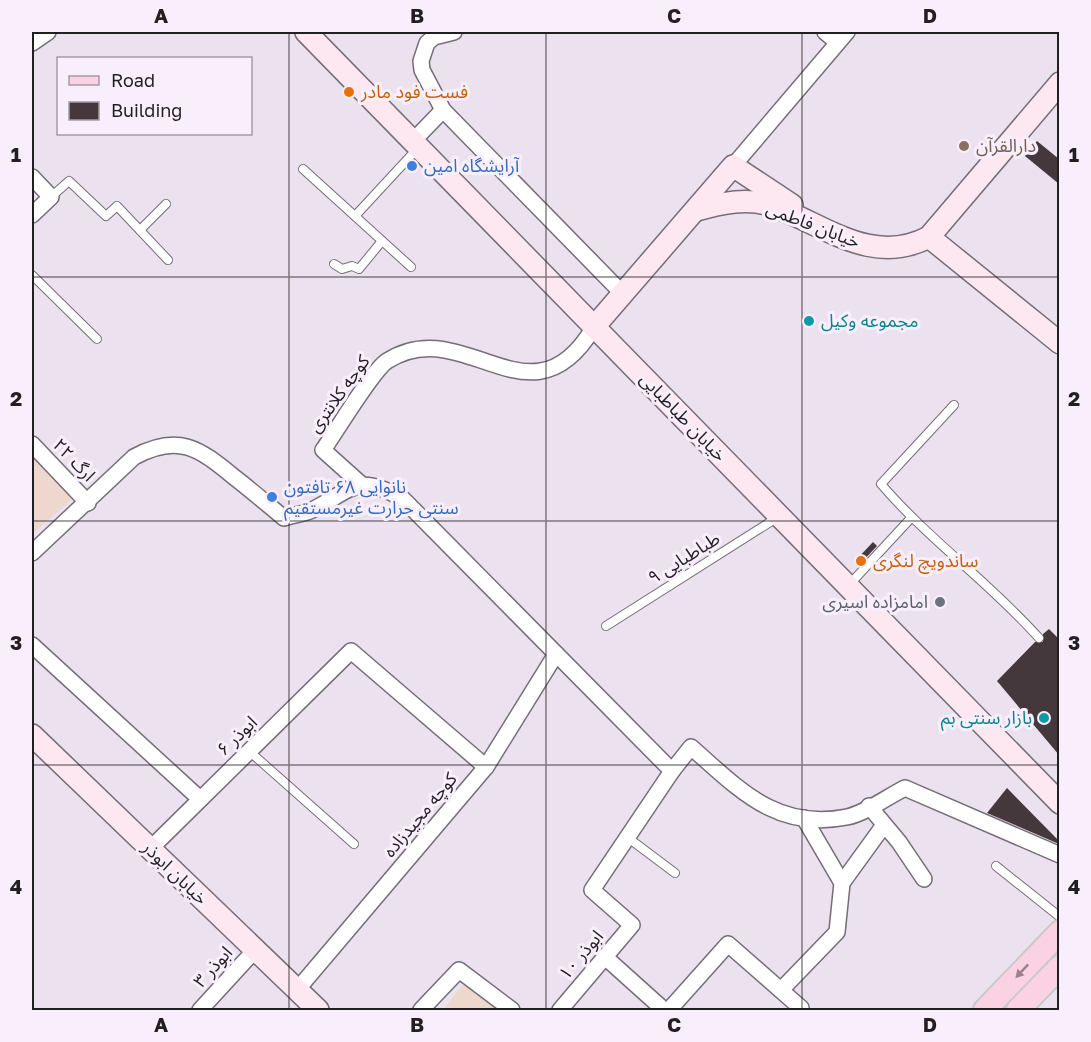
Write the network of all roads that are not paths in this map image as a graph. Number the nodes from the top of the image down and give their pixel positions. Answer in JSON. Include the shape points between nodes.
{"nodes":[{"id":1,"x":48,"y":32,"type":"edge"},
{"id":2,"x":306,"y":32,"type":"edge"},
{"id":3,"x":454,"y":32,"type":"edge"},
{"id":4,"x":825,"y":32,"type":"edge"},
{"id":5,"x":432,"y":34,"type":"edge"},
{"id":6,"x":842,"y":37,"type":"edge"},
{"id":7,"x":32,"y":43,"type":"edge"},
{"id":8,"x":1059,"y":82,"type":"edge"},
{"id":9,"x":443,"y":110,"type":"junction"},
{"id":10,"x":416,"y":144,"type":"junction"},
{"id":11,"x":733,"y":166,"type":"junction"},
{"id":12,"x":303,"y":169,"type":"dead end"},
{"id":13,"x":32,"y":177,"type":"edge"},
{"id":14,"x":51,"y":197,"type":"junction"},
{"id":15,"x":166,"y":204,"type":"dead end"},
{"id":16,"x":697,"y":210,"type":"junction"},
{"id":17,"x":32,"y":215,"type":"edge"},
{"id":18,"x":355,"y":216,"type":"junction"},
{"id":19,"x":140,"y":230,"type":"junction"},
{"id":20,"x":929,"y":237,"type":"junction"},
{"id":21,"x":382,"y":241,"type":"junction"},
{"id":22,"x":168,"y":260,"type":"dead end"},
{"id":23,"x":334,"y":264,"type":"dead end"},
{"id":24,"x":411,"y":267,"type":"dead end"},
{"id":25,"x":32,"y":275,"type":"edge"},
{"id":26,"x":622,"y":293,"type":"junction"},
{"id":27,"x":594,"y":327,"type":"junction"},
{"id":28,"x":97,"y":339,"type":"dead end"},
{"id":29,"x":1059,"y":343,"type":"edge"},
{"id":30,"x":954,"y":405,"type":"dead end"},
{"id":31,"x":32,"y":444,"type":"edge"},
{"id":32,"x":362,"y":485,"type":"junction"},
{"id":33,"x":88,"y":503,"type":"junction"},
{"id":34,"x":779,"y":516,"type":"junction"},
{"id":35,"x":911,"y":518,"type":"junction"},
{"id":36,"x":32,"y":553,"type":"edge"},
{"id":37,"x":848,"y":586,"type":"junction"},
{"id":38,"x":606,"y":626,"type":"dead end"},
{"id":39,"x":1040,"y":638,"type":"dead end"},
{"id":40,"x":32,"y":645,"type":"edge"},
{"id":41,"x":556,"y":654,"type":"junction"},
{"id":42,"x":32,"y":735,"type":"edge"},
{"id":43,"x":249,"y":752,"type":"junction"},
{"id":44,"x":486,"y":767,"type":"junction"},
{"id":45,"x":672,"y":771,"type":"junction"},
{"id":46,"x":200,"y":799,"type":"junction"},
{"id":47,"x":1059,"y":802,"type":"edge"},
{"id":48,"x":869,"y":807,"type":"junction"},
{"id":49,"x":804,"y":818,"type":"junction"},
{"id":50,"x":884,"y":825,"type":"junction"},
{"id":51,"x":627,"y":837,"type":"junction"},
{"id":52,"x":354,"y":844,"type":"dead end"},
{"id":53,"x":150,"y":849,"type":"junction"},
{"id":54,"x":1059,"y":855,"type":"edge"},
{"id":55,"x":996,"y":866,"type":"dead end"},
{"id":56,"x":675,"y":873,"type":"dead end"},
{"id":57,"x":924,"y":879,"type":"dead end"},
{"id":58,"x":842,"y":883,"type":"junction"},
{"id":59,"x":1059,"y":916,"type":"edge"},
{"id":60,"x":1059,"y":932,"type":"edge"},
{"id":61,"x":255,"y":950,"type":"junction"},
{"id":62,"x":605,"y":957,"type":"junction"},
{"id":63,"x":1059,"y":967,"type":"edge"},
{"id":64,"x":297,"y":990,"type":"junction"},
{"id":65,"x":781,"y":990,"type":"junction"},
{"id":66,"x":800,"y":1009,"type":"edge"},
{"id":67,"x":200,"y":1011,"type":"edge"},
{"id":68,"x":318,"y":1011,"type":"edge"},
{"id":69,"x":421,"y":1011,"type":"edge"},
{"id":70,"x":512,"y":1011,"type":"edge"},
{"id":71,"x":560,"y":1011,"type":"edge"},
{"id":72,"x":664,"y":1011,"type":"edge"},
{"id":73,"x":669,"y":1011,"type":"edge"},
{"id":74,"x":985,"y":1011,"type":"edge"},
{"id":75,"x":1018,"y":1011,"type":"edge"}],
"edges":[{"from":1,"to":7,"type":"street"},
{"from":2,"to":10,"type":"street","name":"خیابان طباطبایی"},
{"from":3,"to":5,"type":"street"},
{"from":4,"to":6,"type":"street"},
{"from":5,"to":9,"type":"street","via":[[422,51],[422,70]]},
{"from":6,"to":11,"type":"street"},
{"from":8,"to":20,"type":"street"},
{"from":9,"to":10,"type":"street"},
{"from":9,"to":26,"type":"street"},
{"from":10,"to":18,"type":"lane"},
{"from":10,"to":27,"type":"street","name":"خیابان طباطبایی"},
{"from":11,"to":16,"type":"street"},
{"from":11,"to":20,"type":"street","name":"خیابان فاطمی","via":[[777,198],[848,234],[877,239]]},
{"from":12,"to":18,"type":"lane"},
{"from":13,"to":14,"type":"street"},
{"from":14,"to":17,"type":"street"},
{"from":14,"to":19,"type":"lane","via":[[69,181],[106,216],[117,206]]},
{"from":15,"to":19,"type":"lane"},
{"from":16,"to":20,"type":"street","name":"خیابان فاطمی","via":[[723,202],[772,205],[846,241],[876,247],[912,246]]},
{"from":16,"to":26,"type":"street"},
{"from":18,"to":21,"type":"lane"},
{"from":19,"to":22,"type":"lane"},
{"from":20,"to":29,"type":"street"},
{"from":21,"to":23,"type":"lane","via":[[358,269],[342,269]]},
{"from":21,"to":24,"type":"lane"},
{"from":25,"to":28,"type":"lane"},
{"from":26,"to":27,"type":"street"},
{"from":27,"to":32,"type":"street","name":"کوچه کلانتری","via":[[585,342],[558,367],[529,372],[497,367],[469,353],[436,349],[410,350],[385,362],[323,450]]},
{"from":27,"to":34,"type":"street","name":"خیابان طباطبایی"},
{"from":30,"to":35,"type":"lane","via":[[881,484]]},
{"from":31,"to":33,"type":"street","name":"ارگ ۲۲"},
{"from":32,"to":33,"type":"street","via":[[347,487],[311,510],[284,518],[205,453],[169,444],[134,457]]},
{"from":32,"to":41,"type":"street","via":[[387,490],[403,499]]},
{"from":33,"to":36,"type":"street"},
{"from":34,"to":37,"type":"street","name":"خیابان طباطبایی"},
{"from":34,"to":38,"type":"lane","name":"طباطبایی ۹"},
{"from":35,"to":37,"type":"lane"},
{"from":35,"to":39,"type":"lane","via":[[1014,609]]},
{"from":37,"to":47,"type":"street","name":"خیابان طباطبایی"},
{"from":40,"to":46,"type":"street"},
{"from":41,"to":44,"type":"street","name":"کوچه مجیدزاده"},
{"from":41,"to":45,"type":"street"},
{"from":42,"to":53,"type":"street","name":"خیابان ابوذر"},
{"from":43,"to":44,"type":"street","name":"ابوذر ۶","via":[[351,651]]},
{"from":43,"to":46,"type":"street","name":"ابوذر ۶"},
{"from":43,"to":52,"type":"lane"},
{"from":44,"to":64,"type":"street","name":"کوچه مجیدزاده"},
{"from":45,"to":49,"type":"street","via":[[691,747],[751,800]]},
{"from":45,"to":51,"type":"street"},
{"from":46,"to":53,"type":"street","name":"ابوذر ۶"},
{"from":48,"to":49,"type":"street","via":[[849,816]]},
{"from":48,"to":50,"type":"street"},
{"from":48,"to":54,"type":"street","via":[[905,788]]},
{"from":49,"to":58,"type":"street"},
{"from":50,"to":57,"type":"street"},
{"from":50,"to":58,"type":"street"},
{"from":51,"to":56,"type":"lane"},
{"from":51,"to":62,"type":"street","name":"ابوذر ۱۰","via":[[592,890],[632,925]]},
{"from":53,"to":61,"type":"street","name":"خیابان ابوذر"},
{"from":55,"to":59,"type":"lane"},
{"from":58,"to":65,"type":"street","via":[[837,932]]},
{"from":60,"to":74,"type":"main road","one_way":true},
{"from":61,"to":64,"type":"street","name":"خیابان ابوذر"},
{"from":61,"to":67,"type":"street","name":"ابوذر ۳"},
{"from":62,"to":71,"type":"street","name":"ابوذر ۱۰"},
{"from":62,"to":72,"type":"street"},
{"from":63,"to":75,"type":"main road"},
{"from":64,"to":68,"type":"street","name":"خیابان ابوذر"},
{"from":65,"to":66,"type":"street"},
{"from":65,"to":73,"type":"street","via":[[728,944]]},
{"from":69,"to":70,"type":"street","via":[[459,970]]}]}
